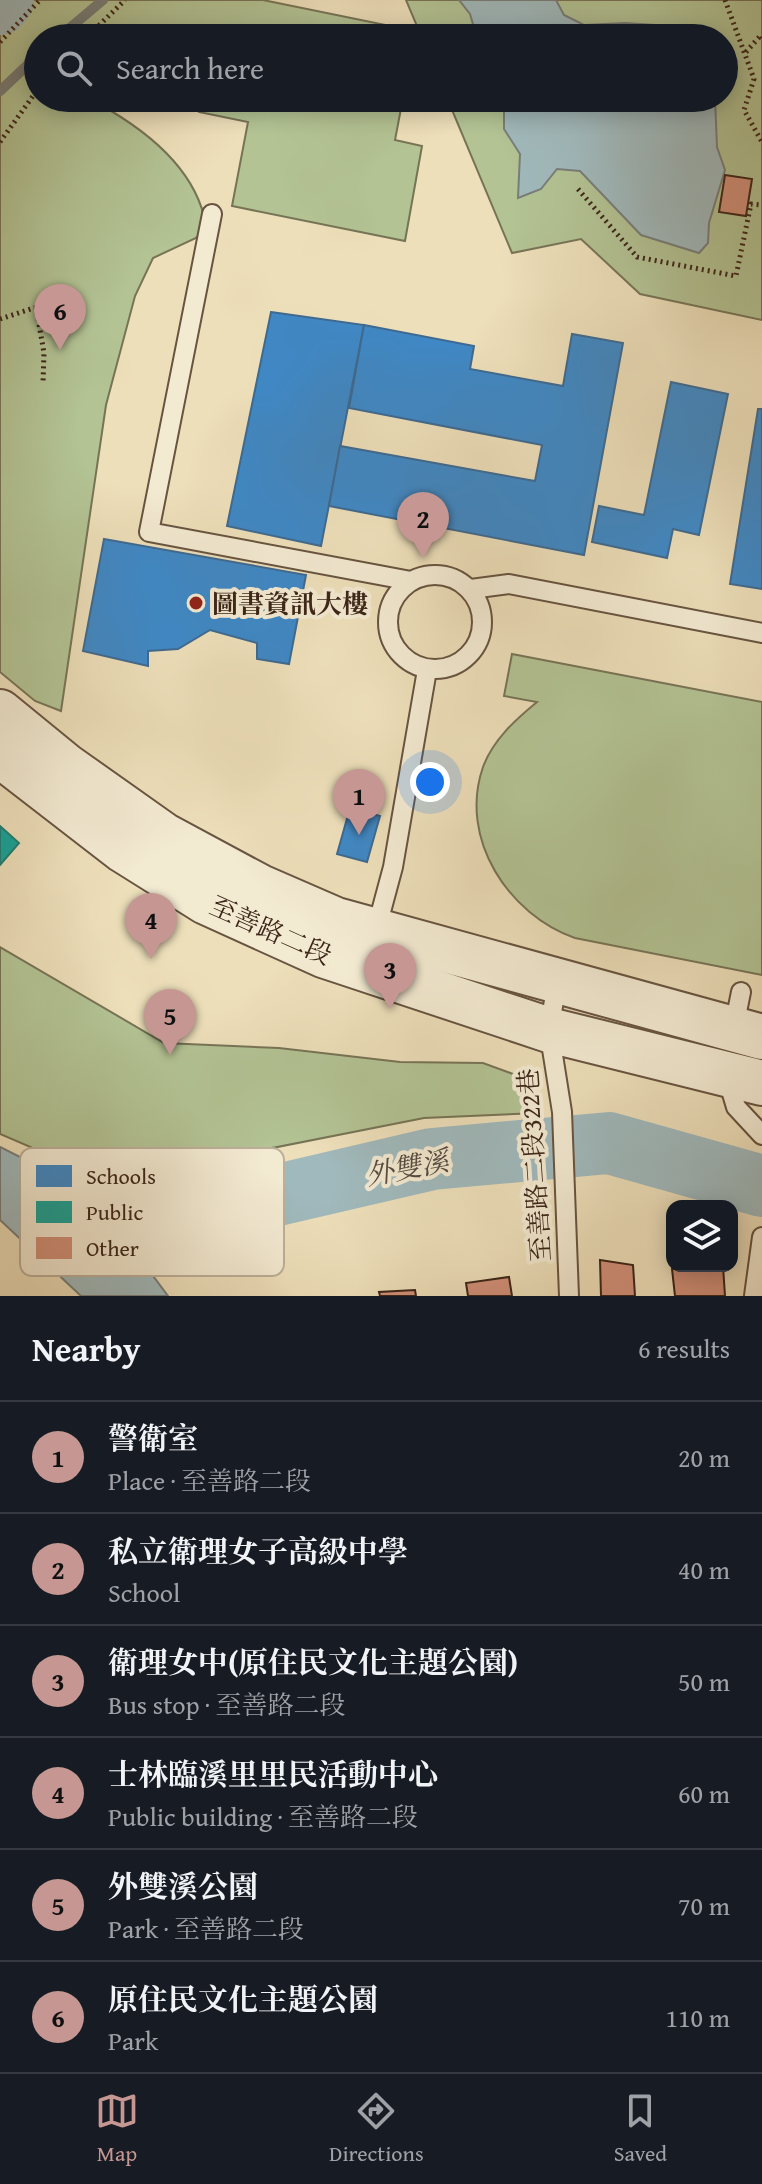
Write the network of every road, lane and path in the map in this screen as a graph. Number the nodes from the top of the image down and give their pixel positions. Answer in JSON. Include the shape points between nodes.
{"nodes":[{"id":1,"x":40,"y":0,"type":"edge"},
{"id":2,"x":125,"y":0,"type":"edge"},
{"id":3,"x":725,"y":0,"type":"edge"},
{"id":4,"x":100,"y":24,"type":"edge"},
{"id":5,"x":735,"y":24,"type":"edge"},
{"id":6,"x":738,"y":32,"type":"edge"},
{"id":7,"x":762,"y":36,"type":"edge"},
{"id":8,"x":0,"y":42,"type":"edge"},
{"id":9,"x":746,"y":52,"type":"junction"},
{"id":10,"x":24,"y":109,"type":"edge"},
{"id":11,"x":0,"y":142,"type":"edge"},
{"id":12,"x":762,"y":142,"type":"edge"},
{"id":13,"x":578,"y":189,"type":"dead end"},
{"id":14,"x":762,"y":205,"type":"edge"},
{"id":15,"x":212,"y":214,"type":"dead end"},
{"id":16,"x":76,"y":294,"type":"dead end"},
{"id":17,"x":36,"y":307,"type":"junction"},
{"id":18,"x":0,"y":319,"type":"edge"},
{"id":19,"x":43,"y":383,"type":"dead end"},
{"id":20,"x":411,"y":581,"type":"junction"},
{"id":21,"x":471,"y":589,"type":"junction"},
{"id":22,"x":762,"y":633,"type":"edge"},
{"id":23,"x":427,"y":670,"type":"junction"},
{"id":24,"x":0,"y":712,"type":"edge"},
{"id":25,"x":0,"y":755,"type":"edge"},
{"id":26,"x":370,"y":951,"type":"junction"},
{"id":27,"x":557,"y":983,"type":"junction"},
{"id":28,"x":549,"y":1030,"type":"junction"},
{"id":29,"x":740,"y":1045,"type":"edge"},
{"id":30,"x":762,"y":1135,"type":"edge"},
{"id":31,"x":762,"y":1237,"type":"edge"},
{"id":32,"x":569,"y":1296,"type":"edge"},
{"id":33,"x":754,"y":1296,"type":"edge"}],
"edges":[{"from":1,"to":8,"type":"path"},
{"from":2,"to":4,"type":"path"},
{"from":3,"to":5,"type":"path"},
{"from":6,"to":9,"type":"path"},
{"from":7,"to":9,"type":"path"},
{"from":9,"to":12,"type":"path","via":[[754,79],[744,110]]},
{"from":10,"to":11,"type":"path"},
{"from":13,"to":14,"type":"path","via":[[637,257],[736,276],[751,204]]},
{"from":15,"to":20,"type":"lane","via":[[149,532]]},
{"from":16,"to":17,"type":"path"},
{"from":17,"to":18,"type":"path"},
{"from":17,"to":19,"type":"path","via":[[42,326]]},
{"from":20,"to":21,"type":"lane","via":[[441,575]]},
{"from":20,"to":23,"type":"lane","via":[[391,604],[390,636],[409,661]]},
{"from":21,"to":22,"type":"lane","via":[[509,584]]},
{"from":21,"to":23,"type":"lane","via":[[482,616],[476,646],[453,666]]},
{"from":23,"to":26,"type":"lane","via":[[393,867]]},
{"from":24,"to":26,"type":"street","name":"至善路二段","via":[[165,836],[336,920]]},
{"from":25,"to":26,"type":"street","name":"至善路二段","via":[[123,850],[206,902],[331,958]]},
{"from":26,"to":27,"type":"street","name":"至善路二段"},
{"from":26,"to":28,"type":"street","name":"至善路二段"},
{"from":27,"to":28,"type":"lane","name":"至善路二段322巷"},
{"from":27,"to":29,"type":"street","name":"至善路二段"},
{"from":28,"to":29,"type":"street","name":"至善路二段"},
{"from":28,"to":32,"type":"lane","name":"至善路二段322巷","via":[[562,1112]]},
{"from":29,"to":30,"type":"lane","via":[[736,1107]]},
{"from":31,"to":33,"type":"lane"}]}
